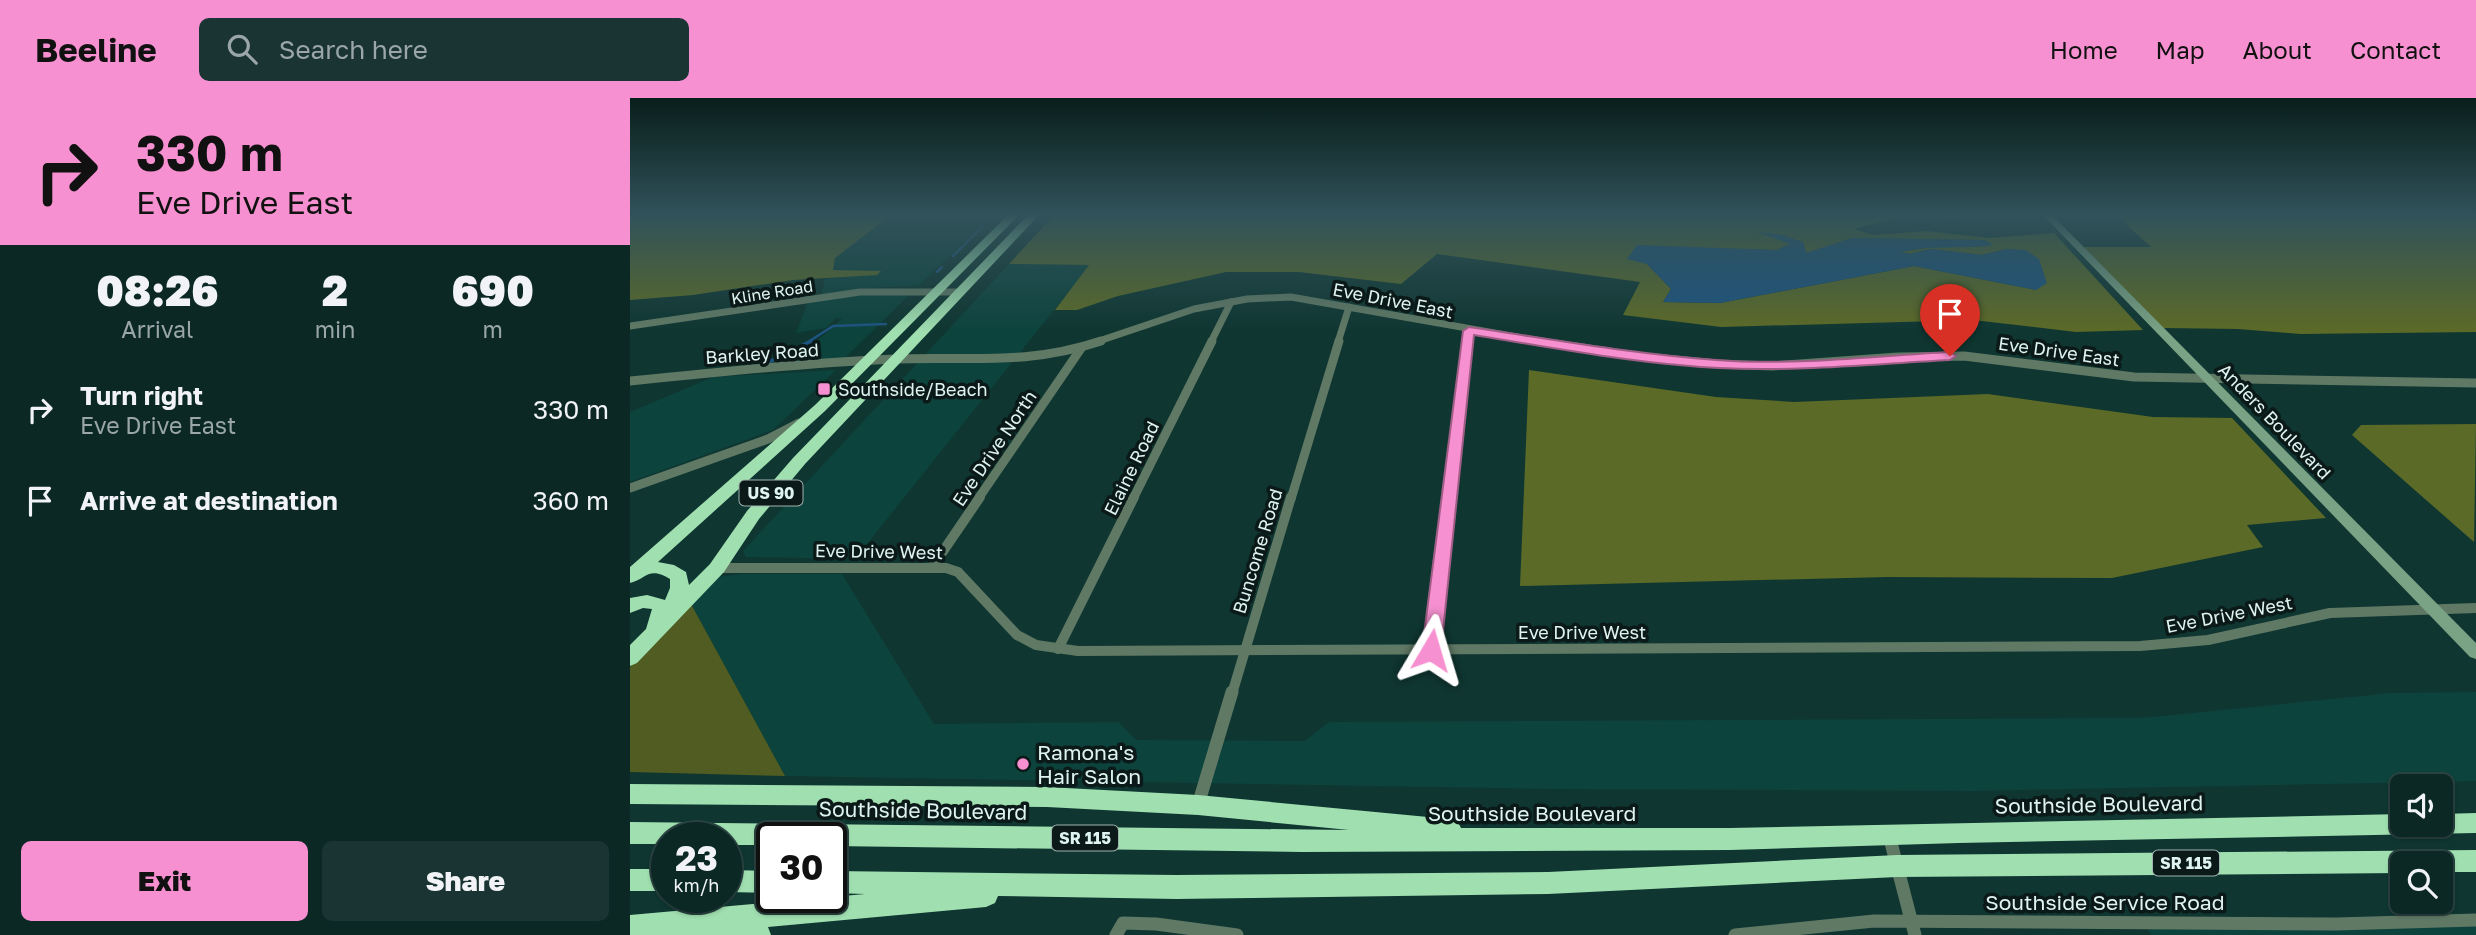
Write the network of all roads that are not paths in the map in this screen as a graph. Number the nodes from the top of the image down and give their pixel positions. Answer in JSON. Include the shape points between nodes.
{"nodes":[{"id":1,"x":975,"y":254,"type":"edge"},
{"id":2,"x":997,"y":254,"type":"edge"},
{"id":3,"x":2085,"y":254,"type":"edge"},
{"id":4,"x":937,"y":292,"type":"junction"},
{"id":5,"x":961,"y":292,"type":"junction"},
{"id":6,"x":1231,"y":302,"type":"junction"},
{"id":7,"x":1349,"y":307,"type":"junction"},
{"id":8,"x":630,"y":326,"type":"edge"},
{"id":9,"x":1469,"y":331,"type":"junction"},
{"id":10,"x":1082,"y":347,"type":"junction"},
{"id":11,"x":897,"y":359,"type":"junction"},
{"id":12,"x":868,"y":362,"type":"junction"},
{"id":13,"x":2206,"y":378,"type":"junction"},
{"id":14,"x":630,"y":381,"type":"edge"},
{"id":15,"x":2476,"y":383,"type":"edge"},
{"id":16,"x":809,"y":418,"type":"junction"},
{"id":17,"x":630,"y":488,"type":"edge"},
{"id":18,"x":933,"y":566,"type":"junction"},
{"id":19,"x":717,"y":568,"type":"junction"},
{"id":20,"x":634,"y":570,"type":"edge"},
{"id":21,"x":630,"y":606,"type":"edge"},
{"id":22,"x":2476,"y":608,"type":"edge"},
{"id":23,"x":2434,"y":610,"type":"junction"},
{"id":24,"x":659,"y":628,"type":"junction"},
{"id":25,"x":1058,"y":649,"type":"junction"},
{"id":26,"x":1431,"y":650,"type":"junction"},
{"id":27,"x":1245,"y":652,"type":"junction"},
{"id":28,"x":2476,"y":653,"type":"edge"},
{"id":29,"x":630,"y":658,"type":"edge"},
{"id":30,"x":630,"y":794,"type":"edge"},
{"id":31,"x":1198,"y":805,"type":"junction"},
{"id":32,"x":2476,"y":823,"type":"edge"},
{"id":33,"x":2453,"y":824,"type":"edge"},
{"id":34,"x":2390,"y":825,"type":"edge"},
{"id":35,"x":630,"y":833,"type":"edge"},
{"id":36,"x":1889,"y":835,"type":"junction"},
{"id":37,"x":1540,"y":838,"type":"junction"},
{"id":38,"x":2476,"y":861,"type":"edge"},
{"id":39,"x":1896,"y":866,"type":"junction"},
{"id":40,"x":630,"y":880,"type":"edge"},
{"id":41,"x":651,"y":880,"type":"edge"},
{"id":42,"x":847,"y":883,"type":"edge"},
{"id":43,"x":1088,"y":886,"type":"junction"},
{"id":44,"x":2476,"y":920,"type":"edge"},
{"id":45,"x":630,"y":927,"type":"edge"},
{"id":46,"x":1913,"y":929,"type":"edge"},
{"id":47,"x":758,"y":935,"type":"edge"},
{"id":48,"x":1116,"y":935,"type":"edge"},
{"id":49,"x":1237,"y":935,"type":"edge"},
{"id":50,"x":1735,"y":935,"type":"edge"}],
"edges":[{"from":1,"to":4,"type":"highway","number":"US 90"},
{"from":2,"to":5,"type":"highway","number":"US 90"},
{"from":3,"to":13,"type":"street","name":"Anders Boulevard"},
{"from":4,"to":5,"type":"street","name":"Kline Road"},
{"from":4,"to":8,"type":"street","name":"Kline Road","via":[[860,292]]},
{"from":4,"to":12,"type":"highway","number":"US 90"},
{"from":5,"to":11,"type":"highway","number":"US 90"},
{"from":6,"to":7,"type":"street","name":"Eve Drive East","via":[[1292,297]]},
{"from":6,"to":10,"type":"street","name":"Eve Drive East","via":[[1181,313]]},
{"from":6,"to":25,"type":"street","name":"Elaine Road"},
{"from":7,"to":9,"type":"street","name":"Eve Drive East"},
{"from":7,"to":27,"type":"street","name":"Buncome Road"},
{"from":9,"to":13,"type":"street","name":"Eve Drive East","via":[[1717,364],[1772,366],[1964,356],[2108,375]]},
{"from":9,"to":26,"type":"street"},
{"from":10,"to":11,"type":"street","name":"Eve Drive East","via":[[1018,359]]},
{"from":10,"to":18,"type":"street","name":"Eve Drive North"},
{"from":11,"to":12,"type":"street","name":"Barkley Road"},
{"from":11,"to":19,"type":"highway","number":"US 90","via":[[775,489]]},
{"from":12,"to":14,"type":"street","name":"Barkley Road"},
{"from":12,"to":16,"type":"highway","number":"US 90"},
{"from":13,"to":15,"type":"street","name":"Eve Drive East"},
{"from":13,"to":23,"type":"street","name":"Anders Boulevard"},
{"from":16,"to":17,"type":"street","via":[[768,439]]},
{"from":16,"to":20,"type":"highway","number":"US 90"},
{"from":18,"to":19,"type":"street","name":"Eve Drive West"},
{"from":18,"to":25,"type":"street","name":"Eve Drive West","via":[[958,572],[1017,635]]},
{"from":19,"to":24,"type":"highway","number":"US 90"},
{"from":20,"to":24,"type":"highway","via":[[667,569],[679,576],[680,588]]},
{"from":21,"to":24,"type":"highway","via":[[656,602],[662,607]]},
{"from":22,"to":23,"type":"street","name":"Eve Drive West"},
{"from":23,"to":26,"type":"street","name":"Eve Drive West","via":[[2330,613],[2207,640],[2140,646]]},
{"from":23,"to":28,"type":"street","name":"Anders Boulevard"},
{"from":24,"to":29,"type":"highway","number":"US 90"},
{"from":25,"to":27,"type":"street","name":"Eve Drive West"},
{"from":26,"to":27,"type":"street","name":"Eve Drive West"},
{"from":27,"to":31,"type":"street","name":"Buncome Road"},
{"from":30,"to":31,"type":"highway","via":[[1047,797]]},
{"from":31,"to":37,"type":"highway"},
{"from":32,"to":33,"type":"highway"},
{"from":34,"to":36,"type":"highway","name":"Southside Boulevard","number":"SR 115"},
{"from":35,"to":37,"type":"highway","name":"Southside Boulevard","number":"SR 115","via":[[1302,841]]},
{"from":36,"to":37,"type":"highway","name":"Southside Boulevard","number":"SR 115"},
{"from":36,"to":39,"type":"street"},
{"from":38,"to":39,"type":"highway","number":"SR 115"},
{"from":39,"to":43,"type":"highway","number":"SR 115","via":[[1548,883]]},
{"from":39,"to":46,"type":"street"},
{"from":40,"to":41,"type":"highway"},
{"from":42,"to":43,"type":"highway","number":"SR 115"},
{"from":43,"to":45,"type":"highway"},
{"from":44,"to":46,"type":"street","name":"Southside Service Road"},
{"from":45,"to":47,"type":"highway"},
{"from":46,"to":50,"type":"street","name":"Southside Service Road","via":[[1874,921]]},
{"from":48,"to":49,"type":"street","via":[[1123,923]]}]}
